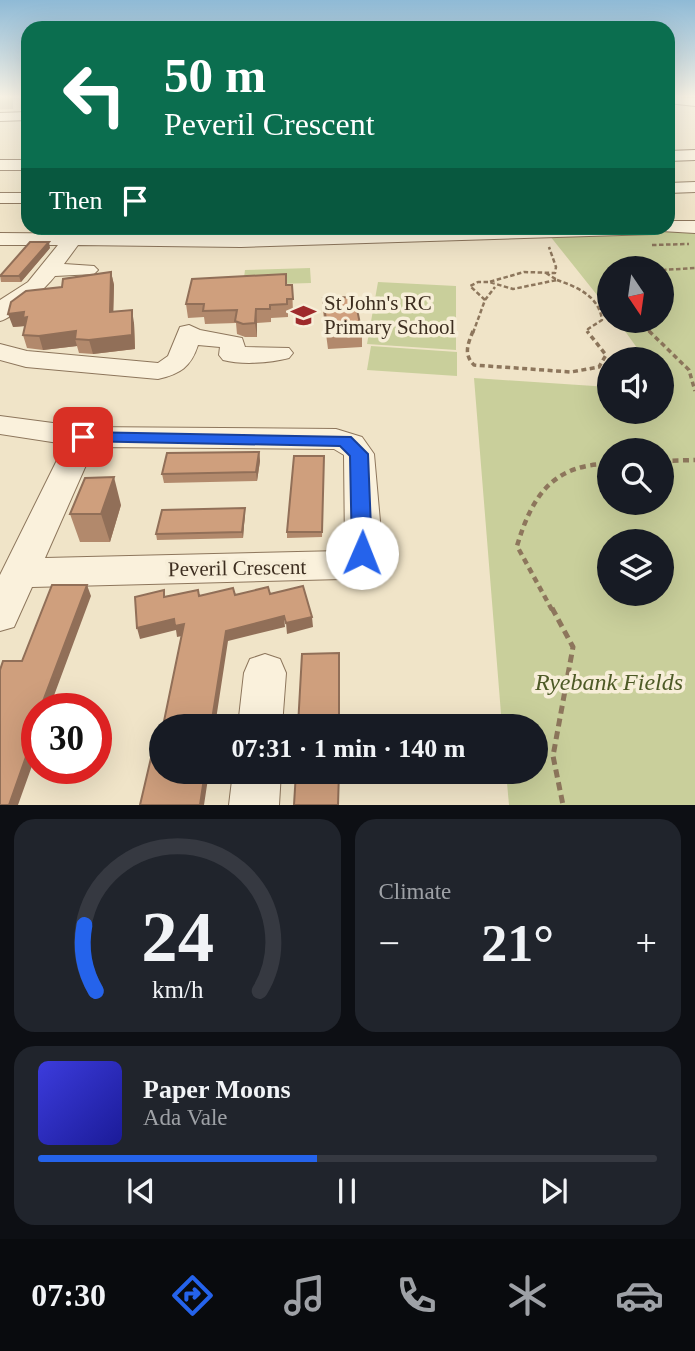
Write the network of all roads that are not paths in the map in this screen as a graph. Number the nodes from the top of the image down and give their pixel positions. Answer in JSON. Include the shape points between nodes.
{"nodes":[{"id":1,"x":695,"y":155,"type":"edge"},
{"id":2,"x":675,"y":156,"type":"edge"},
{"id":3,"x":0,"y":164,"type":"edge"},
{"id":4,"x":21,"y":165,"type":"edge"},
{"id":5,"x":695,"y":187,"type":"edge"},
{"id":6,"x":675,"y":188,"type":"edge"},
{"id":7,"x":0,"y":198,"type":"edge"},
{"id":8,"x":21,"y":198,"type":"edge"},
{"id":9,"x":695,"y":226,"type":"edge"},
{"id":10,"x":675,"y":227,"type":"edge"},
{"id":11,"x":403,"y":235,"type":"edge"},
{"id":12,"x":0,"y":239,"type":"edge"},
{"id":13,"x":72,"y":240,"type":"junction"},
{"id":14,"x":87,"y":270,"type":"dead end"},
{"id":15,"x":43,"y":277,"type":"junction"},
{"id":16,"x":0,"y":314,"type":"edge"},
{"id":17,"x":0,"y":352,"type":"edge"},
{"id":18,"x":280,"y":353,"type":"dead end"},
{"id":19,"x":0,"y":425,"type":"edge"},
{"id":20,"x":83,"y":437,"type":"junction"},
{"id":21,"x":20,"y":573,"type":"junction"},
{"id":22,"x":0,"y":615,"type":"edge"},
{"id":23,"x":265,"y":673,"type":"dead end"},
{"id":24,"x":261,"y":714,"type":"edge"},
{"id":25,"x":256,"y":784,"type":"edge"},
{"id":26,"x":254,"y":805,"type":"edge"}],
"edges":[{"from":1,"to":2,"type":"street"},
{"from":3,"to":4,"type":"street"},
{"from":5,"to":6,"type":"street"},
{"from":7,"to":8,"type":"street"},
{"from":9,"to":10,"type":"street"},
{"from":11,"to":13,"type":"street","via":[[241,241]]},
{"from":12,"to":13,"type":"street"},
{"from":13,"to":15,"type":"street"},
{"from":14,"to":15,"type":"street"},
{"from":15,"to":16,"type":"street"},
{"from":17,"to":18,"type":"street","via":[[26,359],[158,372],[181,359],[188,335],[233,343],[232,355]]},
{"from":19,"to":20,"type":"street"},
{"from":20,"to":21,"type":"street"},
{"from":20,"to":21,"type":"street","name":"Peveril Crescent","via":[[345,440],[359,454],[362,553],[342,565]]},
{"from":21,"to":22,"type":"street"},
{"from":23,"to":24,"type":"street"},
{"from":25,"to":26,"type":"street"}]}
